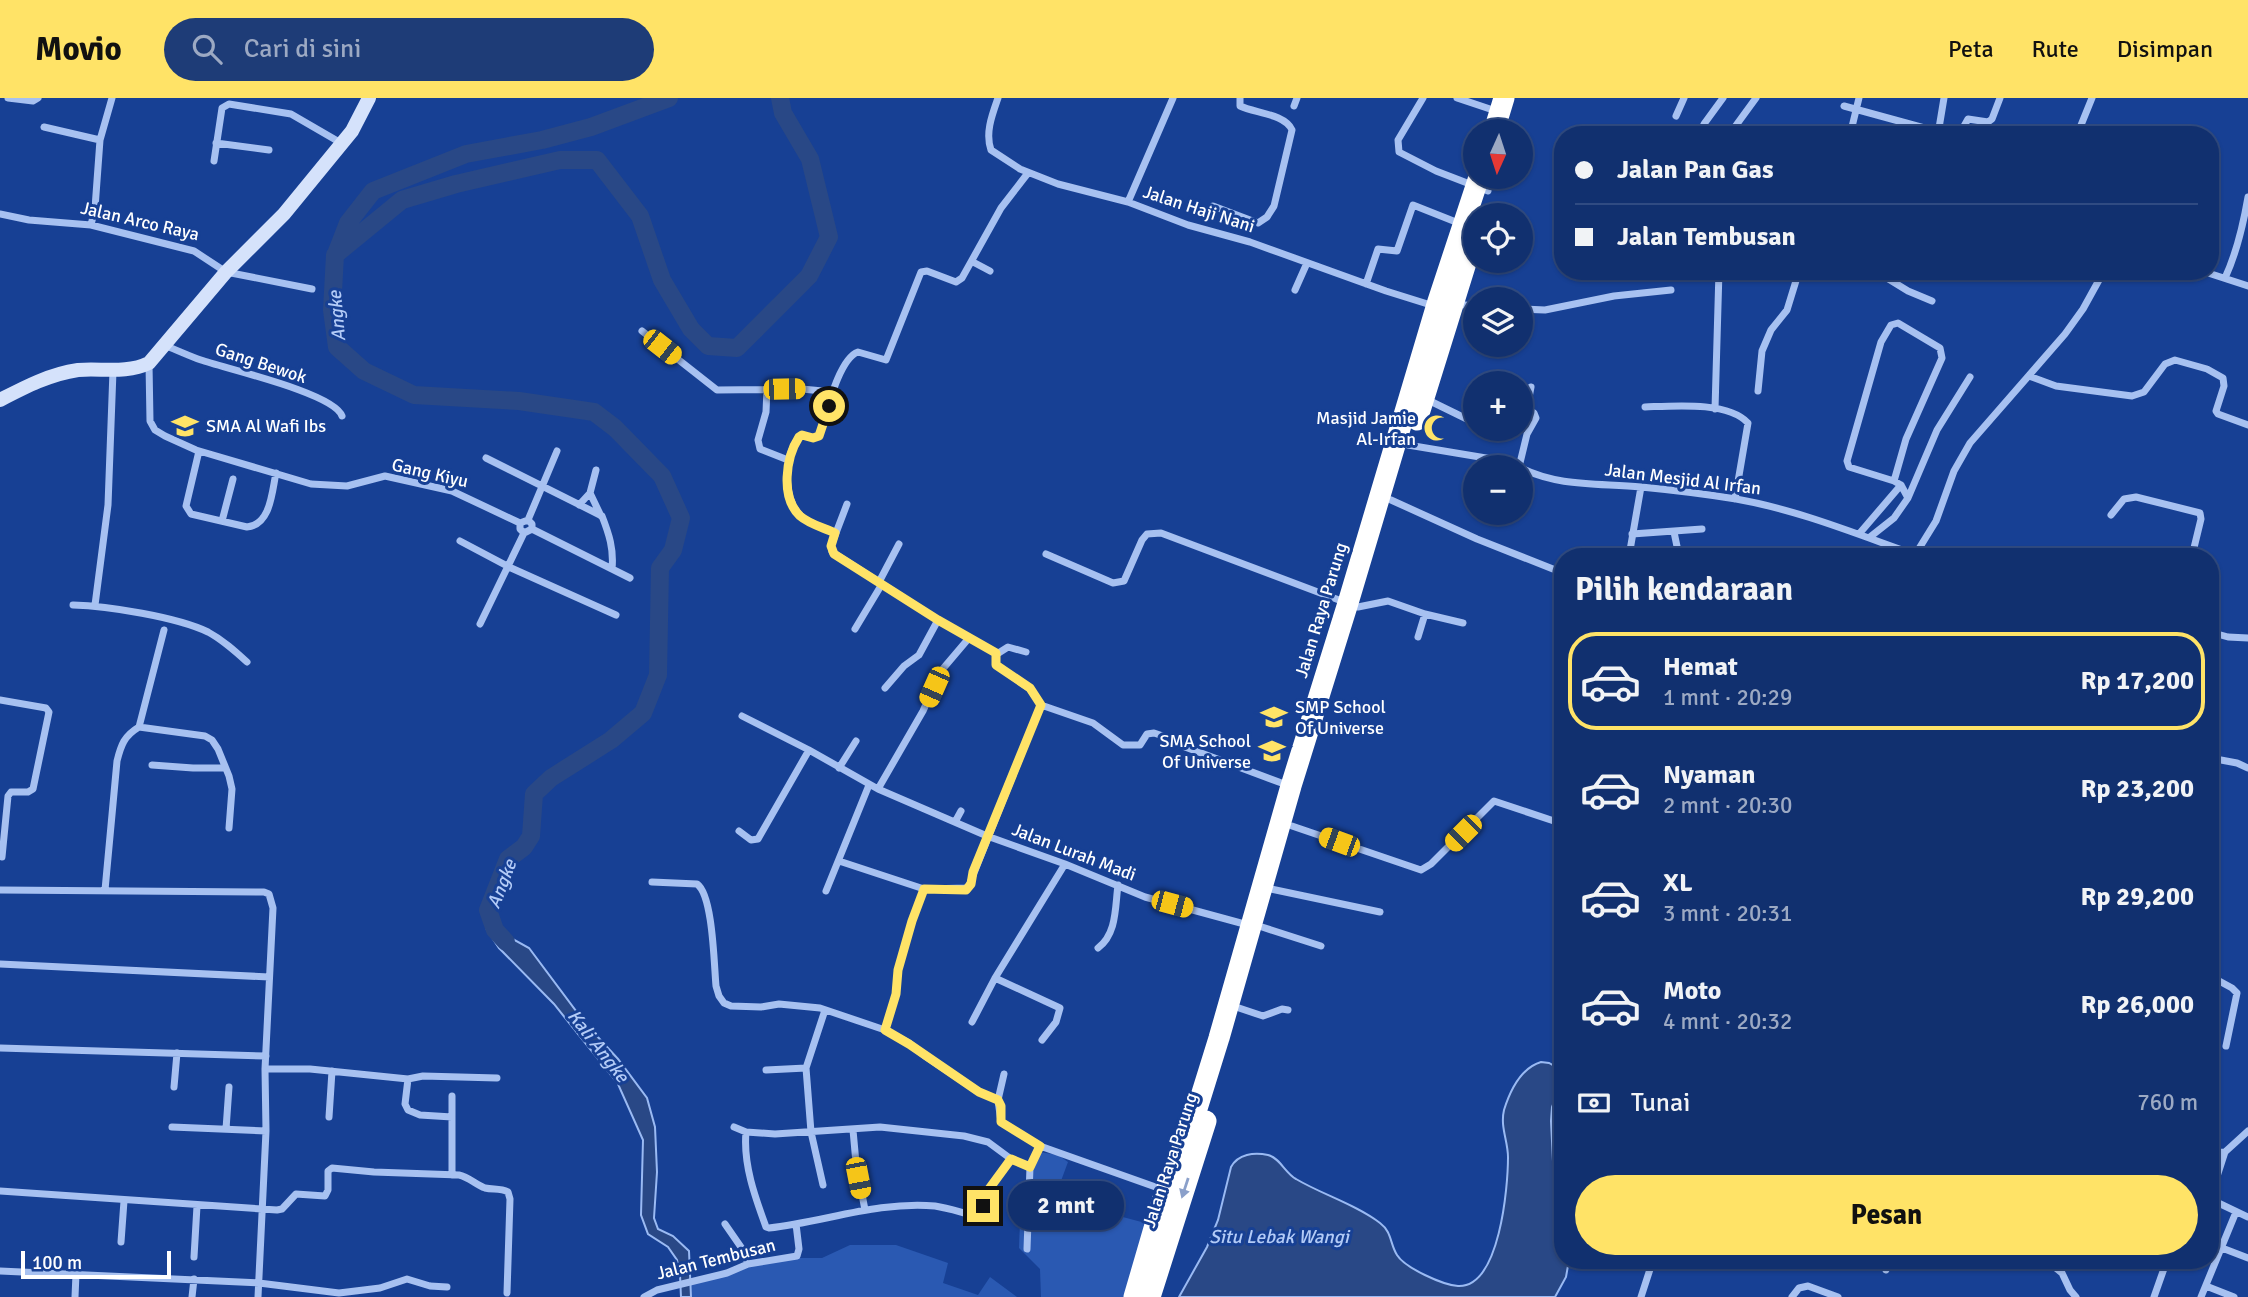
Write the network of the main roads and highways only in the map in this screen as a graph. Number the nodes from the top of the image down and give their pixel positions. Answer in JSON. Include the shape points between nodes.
{"nodes":[{"id":1,"x":369,"y":98,"type":"edge"},
{"id":2,"x":1463,"y":257,"type":"edge"},
{"id":3,"x":1447,"y":307,"type":"junction"},
{"id":4,"x":0,"y":400,"type":"edge"},
{"id":5,"x":1353,"y":605,"type":"junction"},
{"id":6,"x":1257,"y":926,"type":"junction"},
{"id":7,"x":1225,"y":1040,"type":"junction"},
{"id":8,"x":1134,"y":1297,"type":"edge"},
{"id":9,"x":1150,"y":1297,"type":"edge"}],
"edges":[{"from":1,"to":4,"type":"main road","via":[[352,131],[284,214],[226,272],[149,363],[139,368],[55,374]]},
{"from":2,"to":3,"type":"highway","name":"Jalan Raya Parung"},
{"from":3,"to":5,"type":"highway","name":"Jalan Raya Parung"},
{"from":3,"to":5,"type":"highway","name":"Jalan Raya Parung","via":[[1424,398]]},
{"from":5,"to":6,"type":"highway","name":"Jalan Raya Parung","via":[[1291,786]]},
{"from":5,"to":6,"type":"highway","name":"Jalan Raya Parung","via":[[1342,667]]},
{"from":6,"to":7,"type":"highway","name":"Jalan Raya Parung"},
{"from":6,"to":7,"type":"highway","name":"Jalan Raya Parung","via":[[1239,1008]]},
{"from":7,"to":8,"type":"highway","name":"Jalan Raya Parung","via":[[1166,1191]]},
{"from":7,"to":9,"type":"highway","name":"Jalan Raya Parung","one_way":true}]}
